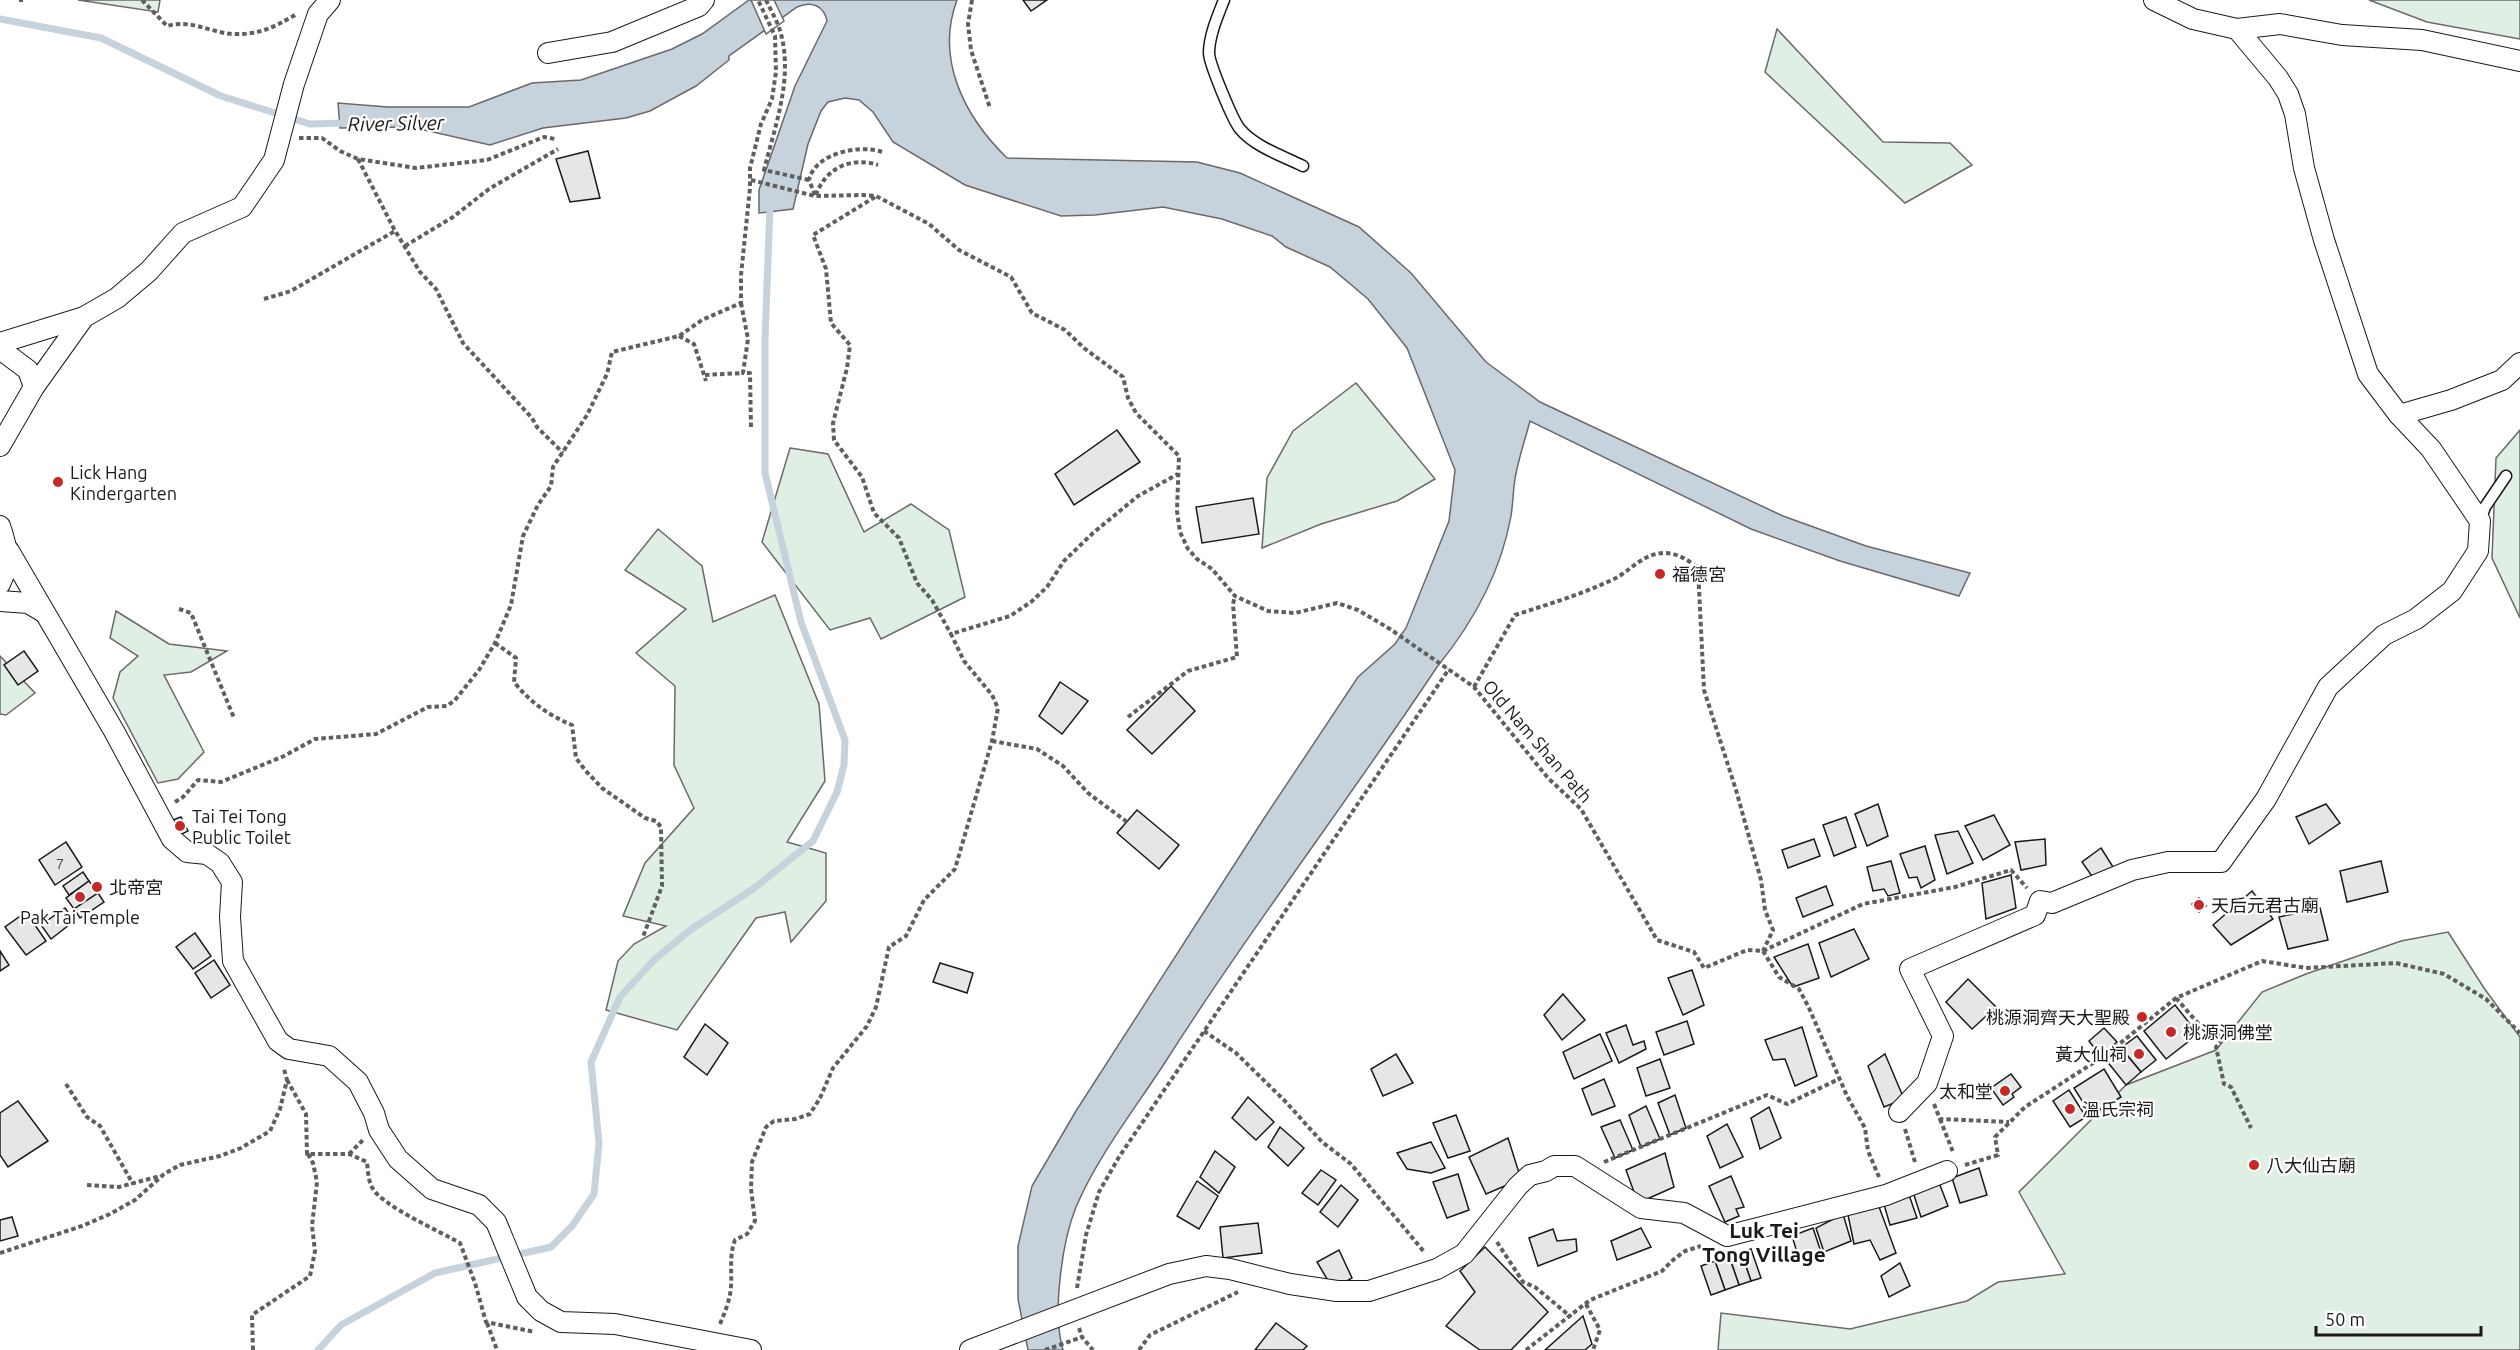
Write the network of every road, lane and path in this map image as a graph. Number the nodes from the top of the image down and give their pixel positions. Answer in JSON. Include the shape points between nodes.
{"nodes":[{"id":1,"x":142,"y":0,"type":"edge"},
{"id":2,"x":330,"y":0,"type":"edge"},
{"id":3,"x":704,"y":0,"type":"edge"},
{"id":4,"x":758,"y":0,"type":"edge"},
{"id":5,"x":766,"y":0,"type":"edge"},
{"id":6,"x":972,"y":0,"type":"edge"},
{"id":7,"x":1224,"y":0,"type":"edge"},
{"id":8,"x":2154,"y":0,"type":"edge"},
{"id":9,"x":305,"y":10,"type":"dead end"},
{"id":10,"x":2236,"y":29,"type":"junction"},
{"id":11,"x":548,"y":53,"type":"dead end"},
{"id":12,"x":2520,"y":61,"type":"edge"},
{"id":13,"x":990,"y":108,"type":"dead end"},
{"id":14,"x":280,"y":136,"type":"junction"},
{"id":15,"x":555,"y":139,"type":"dead end"},
{"id":16,"x":558,"y":149,"type":"dead end"},
{"id":17,"x":882,"y":152,"type":"dead end"},
{"id":18,"x":358,"y":159,"type":"junction"},
{"id":19,"x":878,"y":165,"type":"dead end"},
{"id":20,"x":1303,"y":166,"type":"dead end"},
{"id":21,"x":751,"y":180,"type":"junction"},
{"id":22,"x":809,"y":180,"type":"junction"},
{"id":23,"x":815,"y":196,"type":"junction"},
{"id":24,"x":876,"y":196,"type":"junction"},
{"id":25,"x":395,"y":231,"type":"junction"},
{"id":26,"x":405,"y":246,"type":"junction"},
{"id":27,"x":264,"y":299,"type":"dead end"},
{"id":28,"x":741,"y":303,"type":"junction"},
{"id":29,"x":84,"y":317,"type":"junction"},
{"id":30,"x":679,"y":336,"type":"junction"},
{"id":31,"x":0,"y":343,"type":"edge"},
{"id":32,"x":0,"y":349,"type":"edge"},
{"id":33,"x":2520,"y":363,"type":"edge"},
{"id":34,"x":743,"y":372,"type":"junction"},
{"id":35,"x":705,"y":375,"type":"junction"},
{"id":36,"x":706,"y":381,"type":"dead end"},
{"id":37,"x":34,"y":387,"type":"junction"},
{"id":38,"x":2399,"y":415,"type":"junction"},
{"id":39,"x":751,"y":429,"type":"dead end"},
{"id":40,"x":0,"y":446,"type":"edge"},
{"id":41,"x":563,"y":453,"type":"junction"},
{"id":42,"x":1179,"y":474,"type":"junction"},
{"id":43,"x":2506,"y":476,"type":"dead end"},
{"id":44,"x":2480,"y":521,"type":"junction"},
{"id":45,"x":0,"y":526,"type":"edge"},
{"id":46,"x":9,"y":552,"type":"junction"},
{"id":47,"x":0,"y":584,"type":"edge"},
{"id":48,"x":1235,"y":596,"type":"junction"},
{"id":49,"x":0,"y":601,"type":"edge"},
{"id":50,"x":179,"y":609,"type":"dead end"},
{"id":51,"x":45,"y":613,"type":"junction"},
{"id":52,"x":951,"y":634,"type":"junction"},
{"id":53,"x":495,"y":643,"type":"junction"},
{"id":54,"x":1449,"y":669,"type":"junction"},
{"id":55,"x":1474,"y":687,"type":"junction"},
{"id":56,"x":1128,"y":717,"type":"dead end"},
{"id":57,"x":234,"y":718,"type":"dead end"},
{"id":58,"x":992,"y":741,"type":"junction"},
{"id":59,"x":158,"y":813,"type":"junction"},
{"id":60,"x":1127,"y":822,"type":"dead end"},
{"id":61,"x":2040,"y":901,"type":"junction"},
{"id":62,"x":643,"y":937,"type":"dead end"},
{"id":63,"x":1762,"y":951,"type":"junction"},
{"id":64,"x":2176,"y":998,"type":"junction"},
{"id":65,"x":1204,"y":1031,"type":"junction"},
{"id":66,"x":2520,"y":1033,"type":"edge"},
{"id":67,"x":289,"y":1049,"type":"junction"},
{"id":68,"x":1839,"y":1079,"type":"junction"},
{"id":69,"x":287,"y":1080,"type":"junction"},
{"id":70,"x":1927,"y":1083,"type":"junction"},
{"id":71,"x":66,"y":1084,"type":"dead end"},
{"id":72,"x":1899,"y":1112,"type":"joint"},
{"id":73,"x":1940,"y":1119,"type":"junction"},
{"id":74,"x":2010,"y":1122,"type":"junction"},
{"id":75,"x":2251,"y":1128,"type":"dead end"},
{"id":76,"x":308,"y":1154,"type":"junction"},
{"id":77,"x":1953,"y":1169,"type":"junction"},
{"id":78,"x":1584,"y":1171,"type":"junction"},
{"id":79,"x":164,"y":1174,"type":"junction"},
{"id":80,"x":1923,"y":1181,"type":"junction"},
{"id":81,"x":133,"y":1184,"type":"junction"},
{"id":82,"x":87,"y":1185,"type":"dead end"},
{"id":83,"x":1886,"y":1195,"type":"junction"},
{"id":84,"x":1487,"y":1227,"type":"junction"},
{"id":85,"x":1727,"y":1236,"type":"junction"},
{"id":86,"x":0,"y":1253,"type":"edge"},
{"id":87,"x":1437,"y":1269,"type":"junction"},
{"id":88,"x":1253,"y":1274,"type":"junction"},
{"id":89,"x":1586,"y":1304,"type":"junction"},
{"id":90,"x":1075,"y":1310,"type":"junction"},
{"id":91,"x":1571,"y":1317,"type":"junction"},
{"id":92,"x":486,"y":1322,"type":"junction"},
{"id":93,"x":561,"y":1322,"type":"junction"},
{"id":94,"x":1082,"y":1337,"type":"junction"},
{"id":95,"x":714,"y":1342,"type":"junction"},
{"id":96,"x":253,"y":1350,"type":"edge"},
{"id":97,"x":497,"y":1350,"type":"edge"},
{"id":98,"x":751,"y":1350,"type":"edge"},
{"id":99,"x":970,"y":1350,"type":"edge"},
{"id":100,"x":1045,"y":1350,"type":"edge"},
{"id":101,"x":1093,"y":1350,"type":"edge"},
{"id":102,"x":1139,"y":1350,"type":"edge"},
{"id":103,"x":1526,"y":1350,"type":"edge"},
{"id":104,"x":1593,"y":1350,"type":"edge"}],
"edges":[{"from":1,"to":9,"type":"path","via":[[167,26],[179,22],[231,34],[268,31]]},
{"from":2,"to":14,"type":"street","via":[[318,14]]},
{"from":3,"to":11,"type":"street","via":[[699,6],[612,42]]},
{"from":4,"to":21,"type":"path","via":[[775,36],[776,72],[772,99],[750,168]]},
{"from":5,"to":22,"type":"path","via":[[781,32],[787,67],[764,170]]},
{"from":6,"to":13,"type":"path","via":[[968,24],[971,50]]},
{"from":7,"to":20,"type":"lane","via":[[1209,53],[1240,129],[1262,146]]},
{"from":8,"to":10,"type":"street","via":[[2193,19]]},
{"from":10,"to":12,"type":"street","via":[[2280,24],[2342,35],[2422,40]]},
{"from":10,"to":38,"type":"street","via":[[2288,94],[2324,240],[2368,374]]},
{"from":14,"to":18,"type":"path","via":[[322,138]]},
{"from":14,"to":29,"type":"street","via":[[274,160],[242,207],[183,233],[149,271],[117,298]]},
{"from":15,"to":18,"type":"path","via":[[544,137],[487,160],[416,168]]},
{"from":16,"to":26,"type":"path","via":[[489,189]]},
{"from":17,"to":22,"type":"path","via":[[870,148],[844,150],[816,166]]},
{"from":18,"to":25,"type":"path"},
{"from":19,"to":23,"type":"path","via":[[835,168],[821,181]]},
{"from":21,"to":23,"type":"path"},
{"from":21,"to":28,"type":"path"},
{"from":22,"to":23,"type":"path"},
{"from":23,"to":24,"type":"path"},
{"from":24,"to":42,"type":"path","via":[[929,224],[959,250],[1011,277],[1032,313],[1065,330],[1123,377],[1136,413],[1179,456]]},
{"from":24,"to":52,"type":"path","via":[[813,235],[826,269],[831,323],[850,345],[833,423],[834,440],[862,477],[874,513],[899,538],[917,584],[932,600]]},
{"from":25,"to":26,"type":"path"},
{"from":25,"to":27,"type":"path","via":[[291,291]]},
{"from":26,"to":41,"type":"path","via":[[420,272],[436,289],[463,342]]},
{"from":28,"to":30,"type":"path","via":[[702,320]]},
{"from":28,"to":34,"type":"path","via":[[748,339]]},
{"from":29,"to":31,"type":"street"},
{"from":29,"to":37,"type":"street"},
{"from":30,"to":35,"type":"path","via":[[694,344]]},
{"from":30,"to":41,"type":"path","via":[[612,352],[607,374],[587,416]]},
{"from":32,"to":37,"type":"street","via":[[28,370]]},
{"from":33,"to":38,"type":"street","via":[[2502,380]]},
{"from":34,"to":35,"type":"path"},
{"from":34,"to":39,"type":"path","via":[[750,374]]},
{"from":35,"to":36,"type":"path"},
{"from":37,"to":40,"type":"street"},
{"from":38,"to":44,"type":"street","via":[[2431,449]]},
{"from":41,"to":53,"type":"path","via":[[553,467],[551,486],[523,536],[511,605]]},
{"from":42,"to":48,"type":"path","via":[[1180,532],[1188,549]]},
{"from":42,"to":52,"type":"path","via":[[1138,496],[1093,532],[1031,602],[1010,616]]},
{"from":43,"to":44,"type":"lane"},
{"from":44,"to":61,"type":"street","via":[[2478,551],[2452,591],[2415,619],[2384,635],[2328,687],[2266,799],[2221,862],[2168,862],[2095,884],[2052,903]]},
{"from":45,"to":46,"type":"street"},
{"from":46,"to":47,"type":"street"},
{"from":46,"to":51,"type":"street"},
{"from":48,"to":54,"type":"path","name":"Old Nam Shan Path","via":[[1268,611],[1295,613],[1337,603],[1358,610]]},
{"from":48,"to":56,"type":"path","via":[[1237,657],[1188,671]]},
{"from":49,"to":51,"type":"street","via":[[28,603]]},
{"from":50,"to":57,"type":"path","via":[[191,613]]},
{"from":51,"to":59,"type":"street"},
{"from":52,"to":58,"type":"path","via":[[964,661],[998,708]]},
{"from":53,"to":59,"type":"path","via":[[479,670],[447,706],[429,707],[375,734],[315,739],[221,782],[198,780],[183,797]]},
{"from":53,"to":62,"type":"path","via":[[516,658],[514,682],[528,699],[572,725],[576,758],[602,788],[661,827],[663,886]]},
{"from":54,"to":55,"type":"path","name":"Old Nam Shan Path"},
{"from":54,"to":65,"type":"path"},
{"from":55,"to":63,"type":"path","name":"Old Nam Shan Path","via":[[1548,778],[1581,809],[1657,940],[1694,952],[1704,968],[1747,950]]},
{"from":55,"to":63,"type":"path","via":[[1515,615],[1583,594],[1654,554],[1685,557],[1698,568],[1704,690],[1736,790],[1773,930]]},
{"from":58,"to":60,"type":"path","via":[[1037,749],[1064,766],[1088,793]]},
{"from":58,"to":95,"type":"path","via":[[955,870],[924,900],[906,936],[889,947],[876,1006],[867,1026],[833,1068],[810,1114],[774,1121],[766,1127],[752,1162],[755,1221],[747,1234],[735,1240],[730,1254],[728,1306]]},
{"from":59,"to":67,"type":"street","via":[[172,839],[187,852],[207,854],[220,863],[232,882],[233,961],[278,1041]]},
{"from":61,"to":63,"type":"path","via":[[2011,870],[1955,887],[1863,904]]},
{"from":61,"to":70,"type":"street","via":[[2035,915],[1910,969],[1943,1036]]},
{"from":63,"to":68,"type":"path","via":[[1779,977],[1798,989]]},
{"from":64,"to":66,"type":"path","via":[[2262,961],[2306,968],[2396,963],[2444,974],[2466,985]]},
{"from":64,"to":74,"type":"path","via":[[2107,1054],[2025,1107]]},
{"from":64,"to":75,"type":"path","via":[[2202,1028],[2206,1025],[2223,1038],[2216,1047],[2224,1084],[2231,1087]]},
{"from":65,"to":87,"type":"path","via":[[1236,1053],[1322,1142],[1352,1164]]},
{"from":65,"to":90,"type":"path","via":[[1099,1192],[1086,1235]]},
{"from":67,"to":69,"type":"path","via":[[282,1063]]},
{"from":67,"to":93,"type":"street","via":[[329,1056],[358,1082],[398,1159],[432,1189],[479,1205],[496,1222],[527,1297]]},
{"from":68,"to":78,"type":"path","via":[[1787,1104],[1767,1095]]},
{"from":68,"to":83,"type":"path","via":[[1865,1128],[1868,1151]]},
{"from":69,"to":76,"type":"path","via":[[306,1114]]},
{"from":69,"to":79,"type":"path","via":[[270,1131],[241,1148],[180,1165]]},
{"from":70,"to":72,"type":"street"},
{"from":70,"to":73,"type":"path"},
{"from":71,"to":81,"type":"path","via":[[87,1116],[100,1126]]},
{"from":72,"to":80,"type":"path"},
{"from":73,"to":74,"type":"path"},
{"from":73,"to":77,"type":"path"},
{"from":74,"to":77,"type":"path","via":[[1995,1137],[1998,1155]]},
{"from":76,"to":92,"type":"path","via":[[359,1156],[367,1162],[374,1190],[385,1201],[460,1243]]},
{"from":76,"to":96,"type":"path","via":[[317,1182],[312,1226],[315,1251],[310,1276],[252,1315]]},
{"from":77,"to":80,"type":"street"},
{"from":78,"to":84,"type":"street","via":[[1575,1166],[1554,1166],[1530,1175]]},
{"from":78,"to":85,"type":"street","via":[[1641,1208],[1684,1213]]},
{"from":79,"to":81,"type":"path"},
{"from":79,"to":86,"type":"path","via":[[135,1200],[110,1214]]},
{"from":80,"to":83,"type":"street"},
{"from":81,"to":82,"type":"path"},
{"from":83,"to":85,"type":"street"},
{"from":84,"to":87,"type":"street","via":[[1464,1254]]},
{"from":84,"to":91,"type":"path","via":[[1523,1282],[1535,1287]]},
{"from":85,"to":89,"type":"path","via":[[1685,1251],[1662,1271]]},
{"from":87,"to":88,"type":"street","via":[[1369,1291],[1337,1292]]},
{"from":88,"to":90,"type":"street","via":[[1206,1266],[1169,1274]]},
{"from":88,"to":102,"type":"path","via":[[1236,1294],[1150,1335]]},
{"from":89,"to":91,"type":"path"},
{"from":89,"to":104,"type":"path","via":[[1600,1329]]},
{"from":90,"to":94,"type":"path"},
{"from":90,"to":99,"type":"street"},
{"from":91,"to":103,"type":"path"},
{"from":92,"to":93,"type":"path","via":[[535,1332]]},
{"from":92,"to":97,"type":"path"},
{"from":93,"to":95,"type":"street","via":[[615,1324]]},
{"from":94,"to":100,"type":"path"},
{"from":94,"to":101,"type":"path"},
{"from":95,"to":98,"type":"street"}]}
